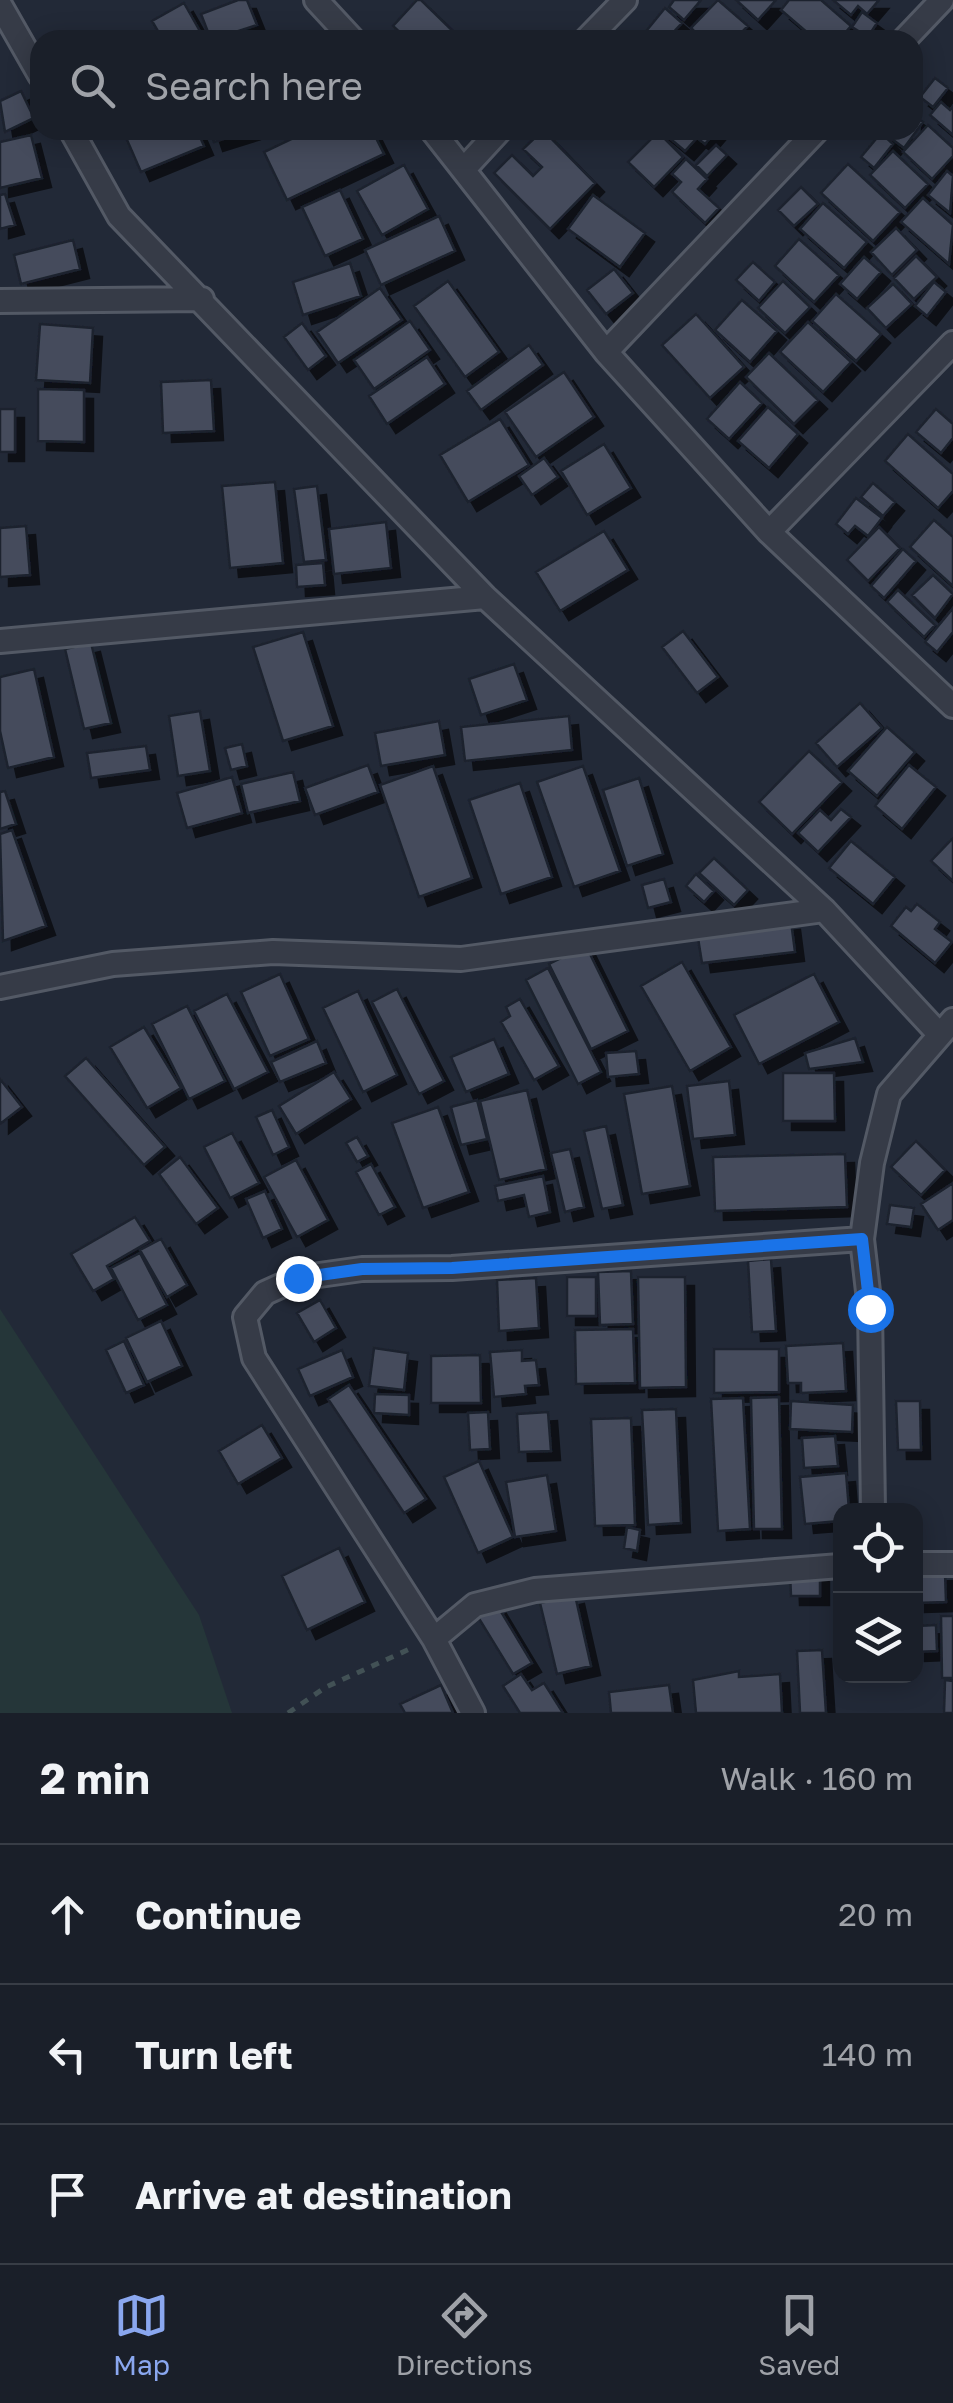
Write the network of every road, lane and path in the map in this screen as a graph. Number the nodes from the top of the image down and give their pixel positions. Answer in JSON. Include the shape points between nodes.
{"nodes":[{"id":1,"x":316,"y":0,"type":"edge"},
{"id":2,"x":625,"y":0,"type":"edge"},
{"id":3,"x":942,"y":0,"type":"edge"},
{"id":4,"x":0,"y":4,"type":"edge"},
{"id":5,"x":344,"y":30,"type":"edge"},
{"id":6,"x":596,"y":30,"type":"edge"},
{"id":7,"x":914,"y":30,"type":"edge"},
{"id":8,"x":30,"y":56,"type":"edge"},
{"id":9,"x":77,"y":140,"type":"edge"},
{"id":10,"x":441,"y":140,"type":"edge"},
{"id":11,"x":491,"y":140,"type":"edge"},
{"id":12,"x":807,"y":140,"type":"edge"},
{"id":13,"x":465,"y":168,"type":"junction"},
{"id":14,"x":202,"y":300,"type":"junction"},
{"id":15,"x":0,"y":301,"type":"edge"},
{"id":16,"x":953,"y":342,"type":"edge"},
{"id":17,"x":606,"y":352,"type":"junction"},
{"id":18,"x":769,"y":532,"type":"junction"},
{"id":19,"x":485,"y":597,"type":"junction"},
{"id":20,"x":0,"y":641,"type":"edge"},
{"id":21,"x":950,"y":697,"type":"edge"},
{"id":22,"x":824,"y":910,"type":"junction"},
{"id":23,"x":0,"y":987,"type":"edge"},
{"id":24,"x":946,"y":1027,"type":"edge"},
{"id":25,"x":862,"y":1239,"type":"junction"},
{"id":26,"x":873,"y":1503,"type":"edge"},
{"id":27,"x":923,"y":1564,"type":"edge"},
{"id":28,"x":953,"y":1564,"type":"edge"},
{"id":29,"x":833,"y":1567,"type":"edge"},
{"id":30,"x":434,"y":1639,"type":"junction"},
{"id":31,"x":288,"y":1713,"type":"edge"},
{"id":32,"x":474,"y":1713,"type":"edge"}],
"edges":[{"from":1,"to":5,"type":"street"},
{"from":2,"to":6,"type":"street"},
{"from":3,"to":7,"type":"street"},
{"from":4,"to":8,"type":"street"},
{"from":9,"to":14,"type":"street","via":[[119,216]]},
{"from":10,"to":13,"type":"street"},
{"from":11,"to":13,"type":"street"},
{"from":12,"to":17,"type":"street"},
{"from":13,"to":17,"type":"street"},
{"from":14,"to":15,"type":"street"},
{"from":14,"to":19,"type":"street"},
{"from":16,"to":18,"type":"street"},
{"from":17,"to":18,"type":"street"},
{"from":18,"to":21,"type":"street"},
{"from":19,"to":20,"type":"street"},
{"from":19,"to":22,"type":"street"},
{"from":22,"to":23,"type":"street","via":[[461,959],[273,952],[113,964]]},
{"from":22,"to":24,"type":"street"},
{"from":24,"to":25,"type":"street","via":[[890,1094]]},
{"from":25,"to":26,"type":"street","via":[[870,1309]]},
{"from":25,"to":30,"type":"street","via":[[362,1269],[298,1278],[265,1293],[245,1317],[254,1358]]},
{"from":27,"to":28,"type":"street"},
{"from":29,"to":30,"type":"street","via":[[535,1590],[475,1605]]},
{"from":30,"to":31,"type":"path","via":[[326,1687]]},
{"from":30,"to":32,"type":"street"}]}
